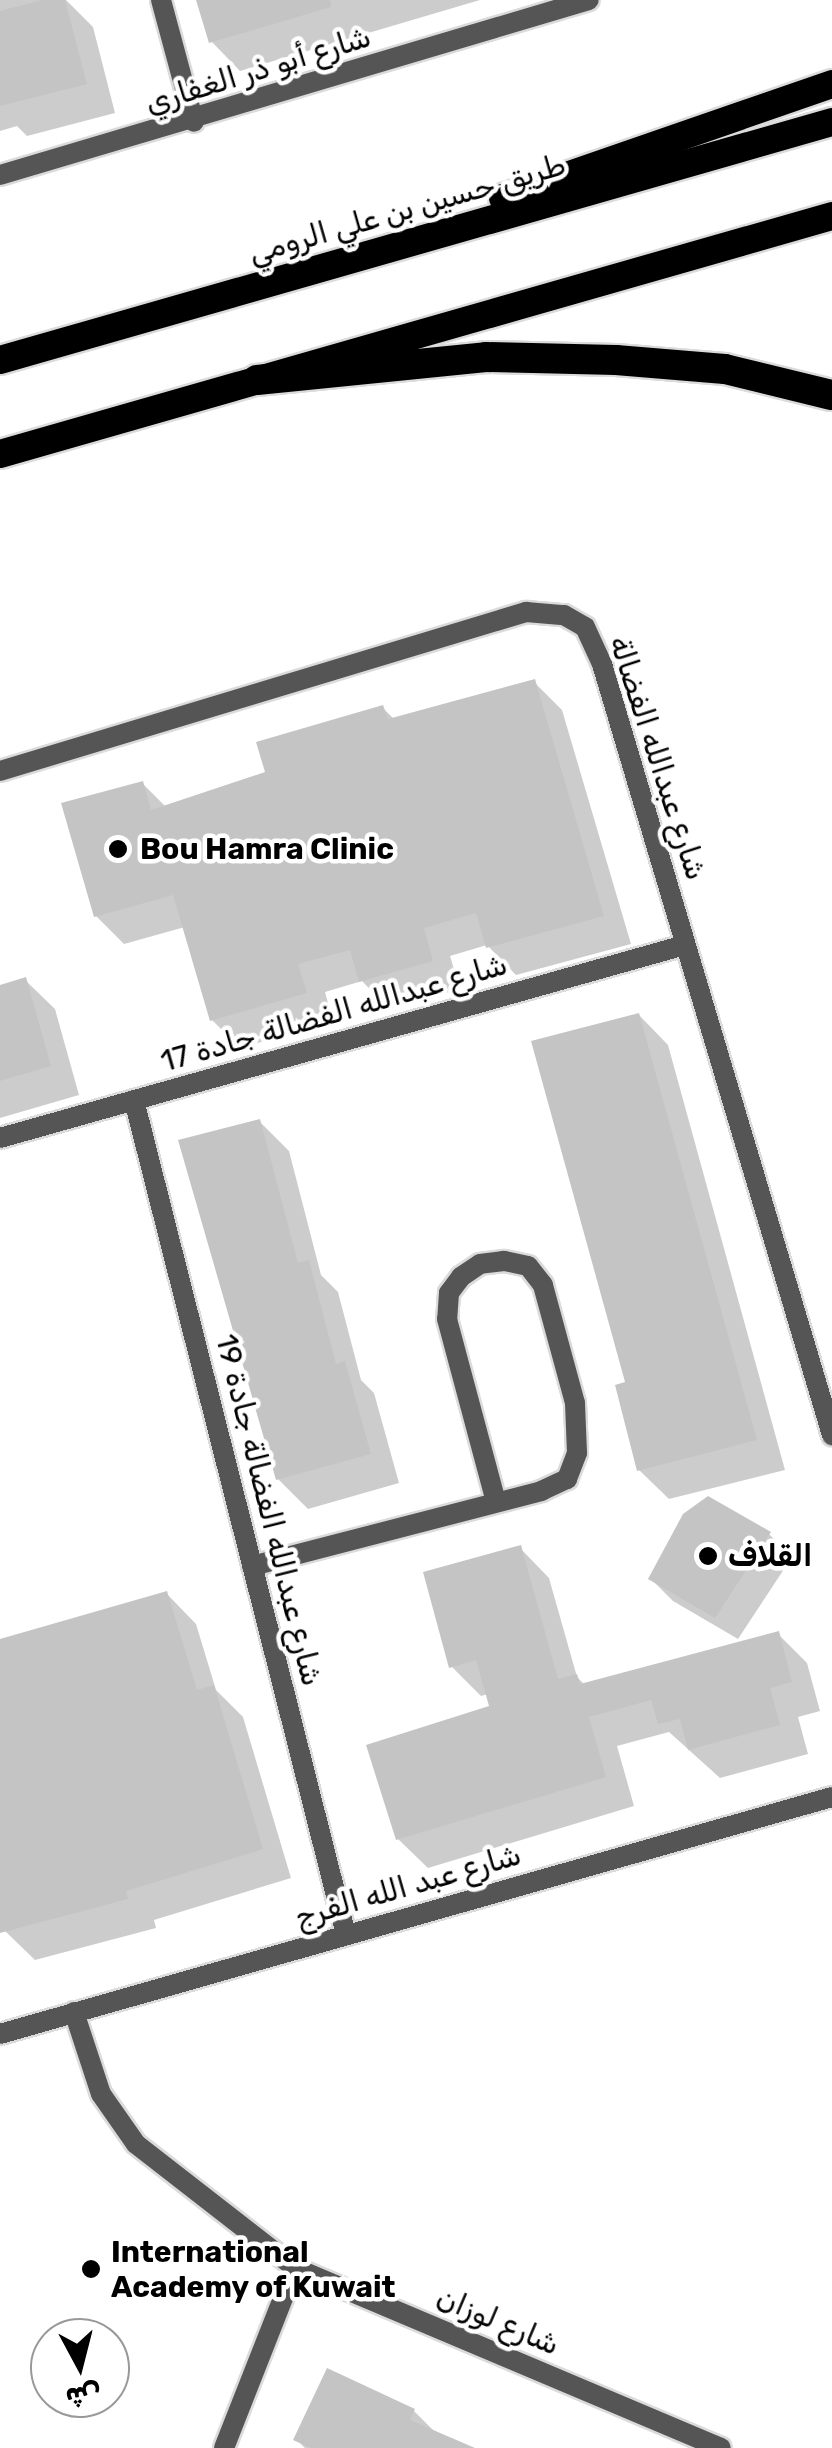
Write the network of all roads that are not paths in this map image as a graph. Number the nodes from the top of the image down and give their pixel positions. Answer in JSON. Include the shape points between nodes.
{"nodes":[{"id":1,"x":161,"y":0,"type":"edge"},
{"id":2,"x":590,"y":0,"type":"edge"},
{"id":3,"x":832,"y":84,"type":"edge"},
{"id":4,"x":194,"y":122,"type":"junction"},
{"id":5,"x":832,"y":122,"type":"edge"},
{"id":6,"x":0,"y":175,"type":"edge"},
{"id":7,"x":832,"y":216,"type":"edge"},
{"id":8,"x":199,"y":303,"type":"junction"},
{"id":9,"x":0,"y":360,"type":"edge"},
{"id":10,"x":256,"y":380,"type":"junction"},
{"id":11,"x":832,"y":395,"type":"edge"},
{"id":12,"x":0,"y":454,"type":"edge"},
{"id":13,"x":0,"y":771,"type":"edge"},
{"id":14,"x":685,"y":944,"type":"junction"},
{"id":15,"x":134,"y":1100,"type":"junction"},
{"id":16,"x":0,"y":1138,"type":"edge"},
{"id":17,"x":832,"y":1435,"type":"edge"},
{"id":18,"x":496,"y":1502,"type":"junction"},
{"id":19,"x":252,"y":1566,"type":"junction"},
{"id":20,"x":832,"y":1797,"type":"edge"},
{"id":21,"x":346,"y":1935,"type":"junction"},
{"id":22,"x":74,"y":2012,"type":"junction"},
{"id":23,"x":0,"y":2034,"type":"edge"},
{"id":24,"x":295,"y":2268,"type":"junction"},
{"id":25,"x":224,"y":2448,"type":"edge"},
{"id":26,"x":721,"y":2448,"type":"edge"}],
"edges":[{"from":1,"to":4,"type":"street"},
{"from":2,"to":4,"type":"street","name":"شارع أبو ذر الغفاري"},
{"from":3,"to":8,"type":"highway"},
{"from":4,"to":6,"type":"street","name":"شارع أبو ذر الغفاري"},
{"from":5,"to":8,"type":"highway","name":"طريق حسين بن علي الرومي"},
{"from":7,"to":10,"type":"highway"},
{"from":8,"to":9,"type":"highway","name":"طريق حسين بن علي الرومي"},
{"from":10,"to":11,"type":"highway","via":[[486,357],[579,359],[726,369]]},
{"from":10,"to":12,"type":"highway"},
{"from":13,"to":14,"type":"street","name":"شارع عبدالله الفضالة","via":[[526,612],[564,616],[584,627],[602,664]]},
{"from":14,"to":15,"type":"street","name":"شارع عبدالله الفضالة جادة 17"},
{"from":14,"to":17,"type":"street","name":"شارع عبدالله الفضالة"},
{"from":15,"to":16,"type":"street","name":"شارع عبدالله الفضالة جادة 17"},
{"from":15,"to":19,"type":"street","name":"شارع عبدالله الفضالة جادة 19"},
{"from":18,"to":18,"type":"street","via":[[567,1479],[578,1453],[575,1403],[543,1286],[528,1266],[504,1261],[480,1264],[460,1277],[449,1293],[447,1319]]},
{"from":18,"to":19,"type":"street"},
{"from":19,"to":21,"type":"street","name":"شارع عبدالله الفضالة جادة 19"},
{"from":20,"to":21,"type":"street","name":"شارع عبد الله الفرج"},
{"from":21,"to":22,"type":"street","name":"شارع عبد الله الفرج"},
{"from":22,"to":23,"type":"street","name":"شارع عبد الله الفرج"},
{"from":22,"to":24,"type":"street","name":"شارع لوزان","via":[[101,2094],[136,2144]]},
{"from":24,"to":25,"type":"street"},
{"from":24,"to":26,"type":"street","name":"شارع لوزان"}]}
